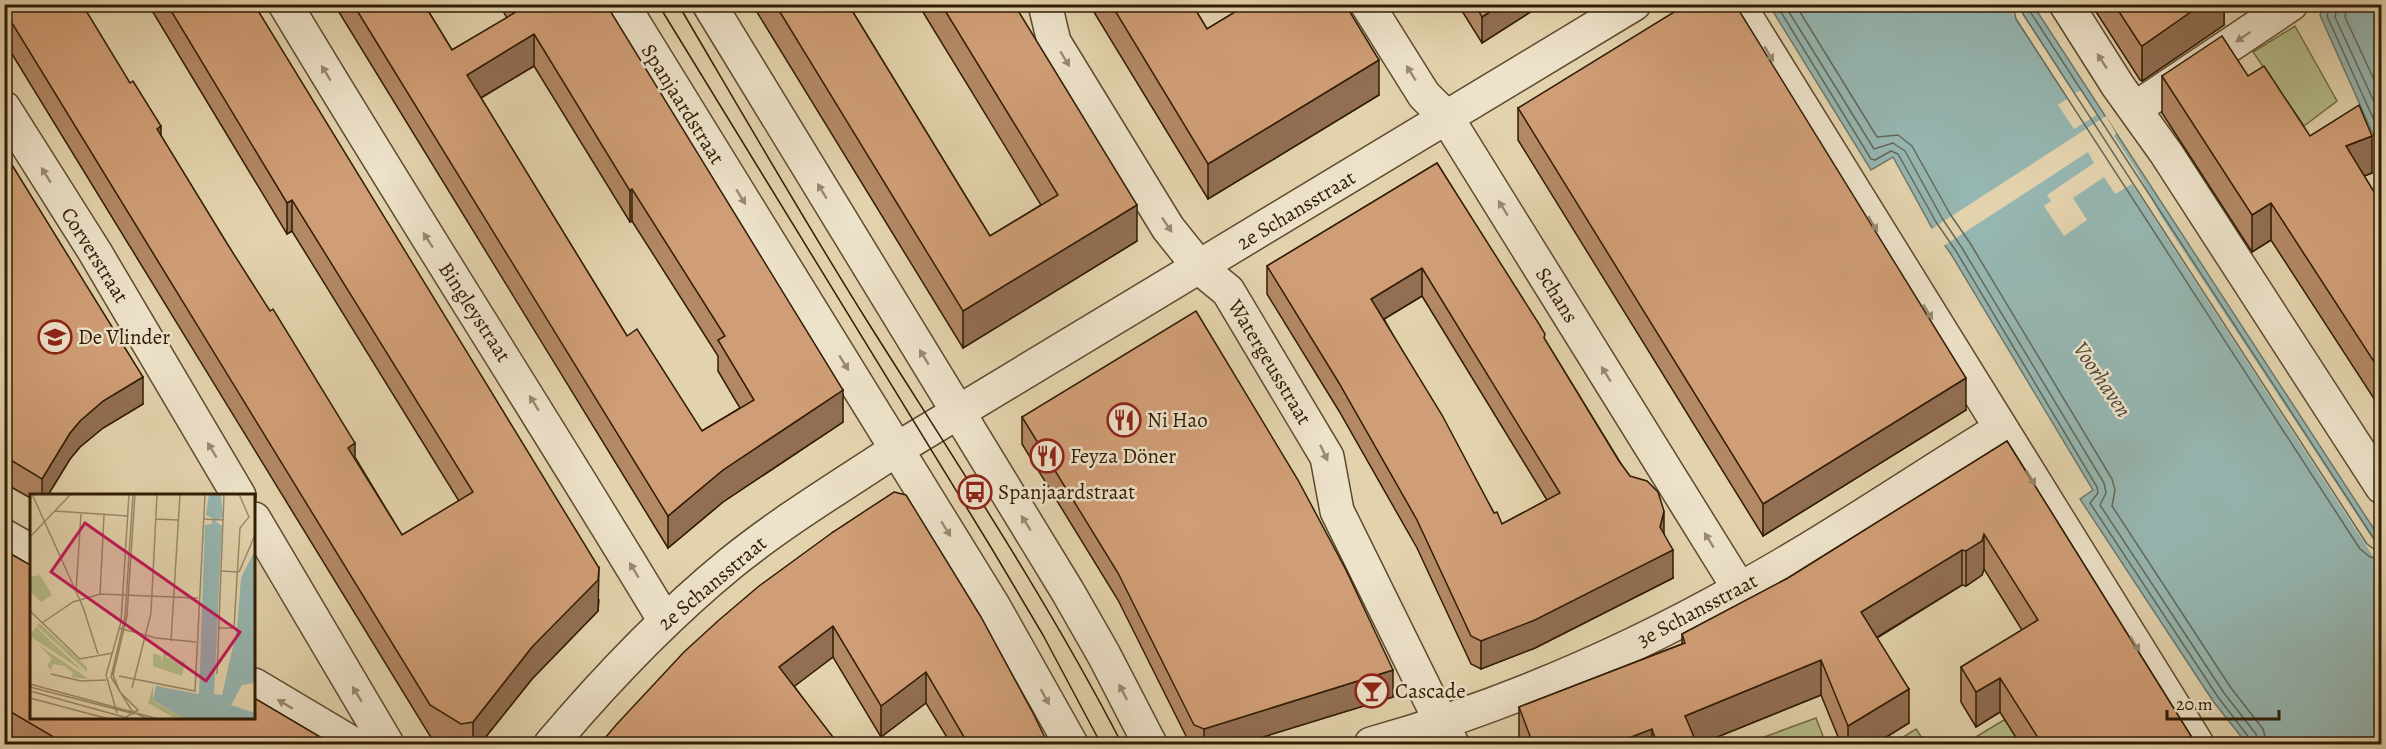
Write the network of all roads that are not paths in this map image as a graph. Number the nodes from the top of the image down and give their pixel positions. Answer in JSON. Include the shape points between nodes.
{"nodes":[{"id":1,"x":285,"y":4,"type":"edge"},
{"id":2,"x":621,"y":4,"type":"edge"},
{"id":3,"x":709,"y":4,"type":"edge"},
{"id":4,"x":1045,"y":4,"type":"edge"},
{"id":5,"x":1367,"y":4,"type":"edge"},
{"id":6,"x":1634,"y":4,"type":"edge"},
{"id":7,"x":1738,"y":4,"type":"edge"},
{"id":8,"x":2066,"y":4,"type":"edge"},
{"id":9,"x":2291,"y":4,"type":"edge"},
{"id":10,"x":4,"y":108,"type":"edge"},
{"id":11,"x":2136,"y":108,"type":"junction"},
{"id":12,"x":1447,"y":118,"type":"junction"},
{"id":13,"x":1200,"y":268,"type":"junction"},
{"id":14,"x":958,"y":413,"type":"junction"},
{"id":15,"x":2001,"y":429,"type":"junction"},
{"id":16,"x":897,"y":449,"type":"junction"},
{"id":17,"x":2382,"y":487,"type":"edge"},
{"id":18,"x":238,"y":494,"type":"edge"},
{"id":19,"x":255,"y":521,"type":"edge"},
{"id":20,"x":4,"y":536,"type":"edge"},
{"id":21,"x":30,"y":551,"type":"edge"},
{"id":22,"x":1740,"y":590,"type":"junction"},
{"id":23,"x":664,"y":621,"type":"junction"},
{"id":24,"x":255,"y":686,"type":"edge"},
{"id":25,"x":1447,"y":734,"type":"edge"},
{"id":26,"x":353,"y":744,"type":"edge"},
{"id":27,"x":387,"y":744,"type":"edge"},
{"id":28,"x":551,"y":744,"type":"edge"},
{"id":29,"x":1071,"y":744,"type":"edge"},
{"id":30,"x":1150,"y":744,"type":"edge"},
{"id":31,"x":1371,"y":744,"type":"edge"},
{"id":32,"x":2198,"y":744,"type":"edge"}],
"edges":[{"from":23,"to":1,"type":"street","name":"Bingleystraat","one_way":true},
{"from":2,"to":16,"type":"street","name":"Spanjaardstraat","one_way":true},
{"from":14,"to":3,"type":"street","one_way":true},
{"from":4,"to":13,"type":"street","name":"Watergeusstraat","one_way":true,"via":[[1054,42],[1168,228]]},
{"from":12,"to":5,"type":"street","name":"Schans","one_way":true,"via":[[1424,95]]},
{"from":6,"to":12,"type":"street","name":"2e Schansstraat"},
{"from":7,"to":15,"type":"street","one_way":true},
{"from":11,"to":8,"type":"street","one_way":true},
{"from":9,"to":11,"type":"street","one_way":true},
{"from":18,"to":10,"type":"street","name":"Corverstraat","one_way":true,"via":[[95,252]]},
{"from":11,"to":17,"type":"street"},
{"from":12,"to":13,"type":"street","name":"2e Schansstraat"},
{"from":22,"to":12,"type":"street","name":"Schans","one_way":true},
{"from":13,"to":14,"type":"street","name":"2e Schansstraat"},
{"from":13,"to":25,"type":"street","name":"Watergeusstraat","one_way":true,"via":[[1228,291],[1327,457],[1337,510]]},
{"from":14,"to":16,"type":"street"},
{"from":30,"to":14,"type":"street","one_way":true,"via":[[1068,592]]},
{"from":15,"to":22,"type":"street","name":"3e Schansstraat"},
{"from":15,"to":32,"type":"street","one_way":true},
{"from":16,"to":23,"type":"street","name":"2e Schansstraat","via":[[732,562]]},
{"from":16,"to":29,"type":"street","name":"Spanjaardstraat","one_way":true,"via":[[1011,636]]},
{"from":27,"to":19,"type":"street","one_way":true},
{"from":20,"to":21,"type":"street"},
{"from":22,"to":25,"type":"street","name":"3e Schansstraat"},
{"from":23,"to":28,"type":"street","name":"2e Schansstraat"},
{"from":26,"to":24,"type":"street","one_way":true},
{"from":25,"to":31,"type":"street","name":"3e Schansstraat"}]}
